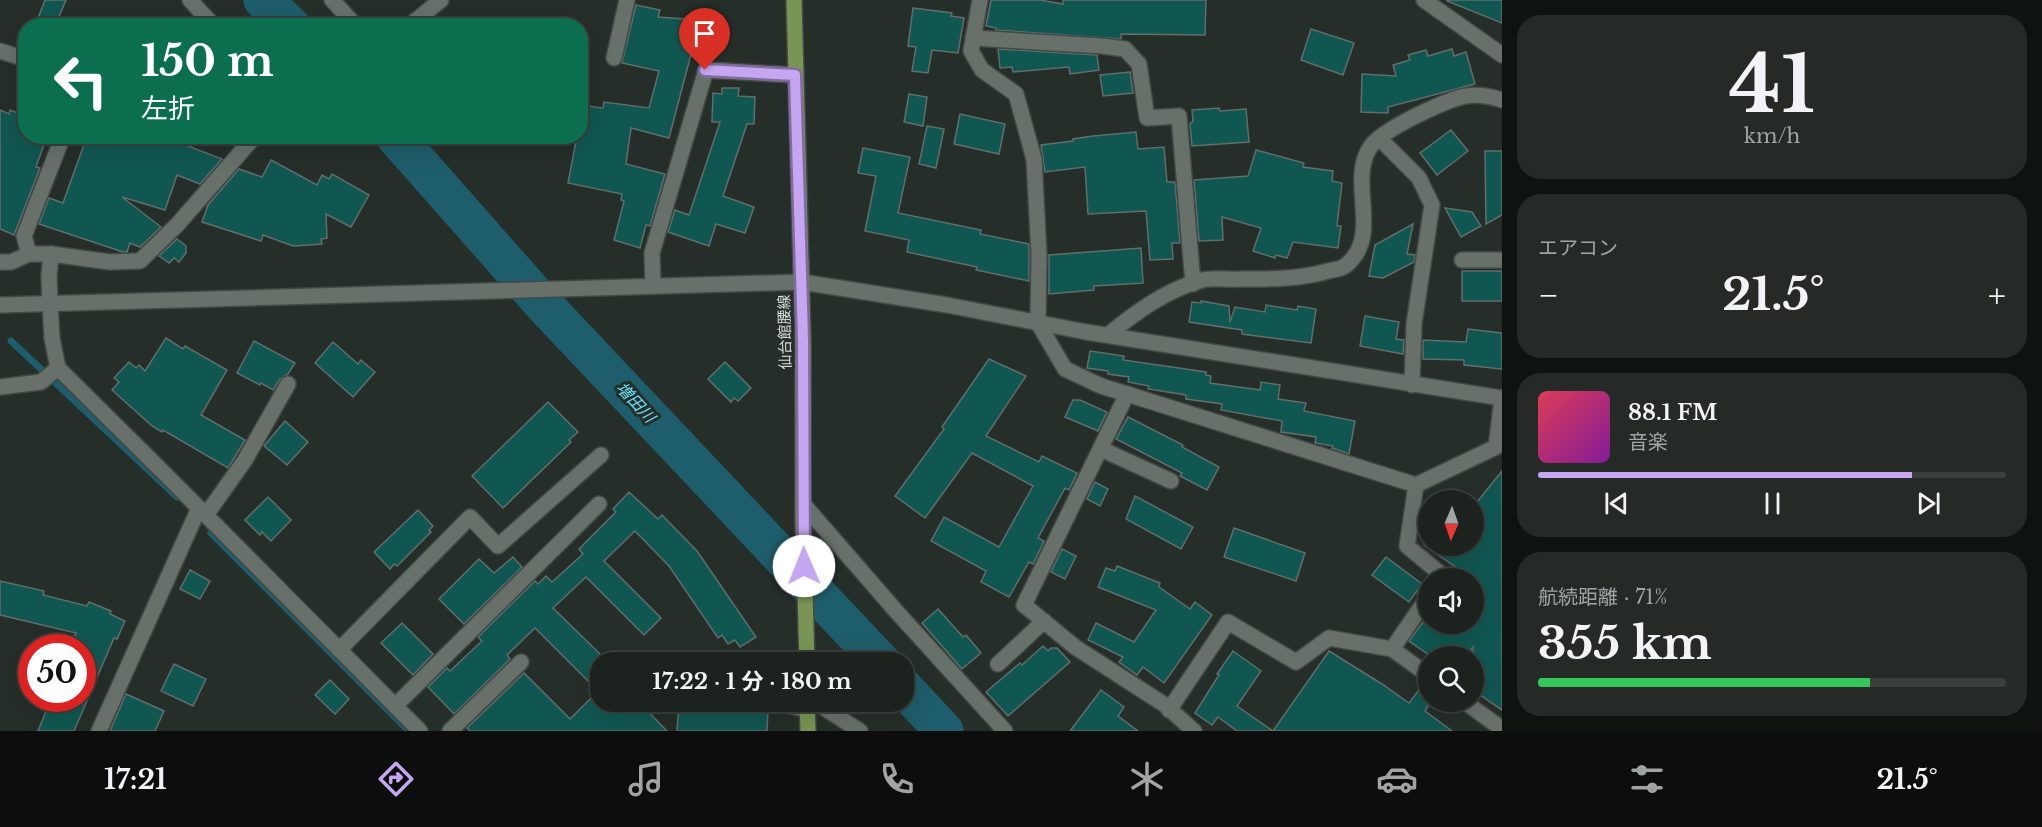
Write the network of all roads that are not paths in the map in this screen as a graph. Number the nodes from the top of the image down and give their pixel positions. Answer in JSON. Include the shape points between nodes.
{"nodes":[{"id":1,"x":190,"y":0,"type":"edge"},
{"id":2,"x":332,"y":0,"type":"edge"},
{"id":3,"x":441,"y":0,"type":"edge"},
{"id":4,"x":627,"y":0,"type":"edge"},
{"id":5,"x":794,"y":0,"type":"edge"},
{"id":6,"x":980,"y":0,"type":"edge"},
{"id":7,"x":1424,"y":0,"type":"edge"},
{"id":8,"x":207,"y":18,"type":"edge"},
{"id":9,"x":349,"y":18,"type":"edge"},
{"id":10,"x":419,"y":18,"type":"edge"},
{"id":11,"x":973,"y":38,"type":"junction"},
{"id":12,"x":0,"y":51,"type":"edge"},
{"id":13,"x":1502,"y":56,"type":"edge"},
{"id":14,"x":18,"y":57,"type":"edge"},
{"id":15,"x":614,"y":58,"type":"dead end"},
{"id":16,"x":795,"y":75,"type":"junction"},
{"id":17,"x":1502,"y":100,"type":"edge"},
{"id":18,"x":1380,"y":139,"type":"junction"},
{"id":19,"x":60,"y":144,"type":"edge"},
{"id":20,"x":248,"y":144,"type":"edge"},
{"id":21,"x":30,"y":254,"type":"junction"},
{"id":22,"x":51,"y":254,"type":"junction"},
{"id":23,"x":1462,"y":260,"type":"dead end"},
{"id":24,"x":1502,"y":260,"type":"edge"},
{"id":25,"x":0,"y":262,"type":"edge"},
{"id":26,"x":802,"y":282,"type":"junction"},
{"id":27,"x":1193,"y":284,"type":"junction"},
{"id":28,"x":653,"y":286,"type":"junction"},
{"id":29,"x":50,"y":303,"type":"junction"},
{"id":30,"x":0,"y":305,"type":"edge"},
{"id":31,"x":1038,"y":323,"type":"junction"},
{"id":32,"x":1108,"y":335,"type":"junction"},
{"id":33,"x":55,"y":369,"type":"junction"},
{"id":34,"x":288,"y":384,"type":"dead end"},
{"id":35,"x":1412,"y":385,"type":"junction"},
{"id":36,"x":0,"y":387,"type":"edge"},
{"id":37,"x":1126,"y":394,"type":"junction"},
{"id":38,"x":1502,"y":398,"type":"edge"},
{"id":39,"x":1101,"y":449,"type":"junction"},
{"id":40,"x":601,"y":455,"type":"dead end"},
{"id":41,"x":1171,"y":481,"type":"dead end"},
{"id":42,"x":1416,"y":484,"type":"junction"},
{"id":43,"x":599,"y":504,"type":"dead end"},
{"id":44,"x":203,"y":511,"type":"junction"},
{"id":45,"x":804,"y":513,"type":"junction"},
{"id":46,"x":1434,"y":568,"type":"edge"},
{"id":47,"x":1418,"y":611,"type":"edge"},
{"id":48,"x":1044,"y":621,"type":"junction"},
{"id":49,"x":1392,"y":649,"type":"junction"},
{"id":50,"x":339,"y":650,"type":"junction"},
{"id":51,"x":807,"y":652,"type":"edge"},
{"id":52,"x":521,"y":662,"type":"dead end"},
{"id":53,"x":998,"y":664,"type":"dead end"},
{"id":54,"x":1418,"y":668,"type":"edge"},
{"id":55,"x":395,"y":706,"type":"junction"},
{"id":56,"x":1169,"y":710,"type":"junction"},
{"id":57,"x":809,"y":712,"type":"edge"},
{"id":58,"x":823,"y":712,"type":"edge"},
{"id":59,"x":1479,"y":712,"type":"edge"},
{"id":60,"x":1502,"y":729,"type":"edge"},
{"id":61,"x":99,"y":731,"type":"edge"},
{"id":62,"x":420,"y":731,"type":"edge"},
{"id":63,"x":450,"y":731,"type":"edge"},
{"id":64,"x":807,"y":731,"type":"edge"},
{"id":65,"x":860,"y":731,"type":"edge"},
{"id":66,"x":1005,"y":731,"type":"edge"},
{"id":67,"x":1194,"y":731,"type":"edge"}],
"edges":[{"from":1,"to":8,"type":"street"},
{"from":2,"to":9,"type":"street"},
{"from":3,"to":10,"type":"street"},
{"from":4,"to":15,"type":"street"},
{"from":5,"to":16,"type":"main road","name":"仙台館腰線"},
{"from":6,"to":11,"type":"street"},
{"from":7,"to":13,"type":"street"},
{"from":11,"to":27,"type":"street","via":[[1125,49],[1139,64],[1147,118],[1179,116]]},
{"from":11,"to":31,"type":"street","via":[[971,51],[982,70],[1016,94],[1034,159]]},
{"from":12,"to":14,"type":"street"},
{"from":16,"to":26,"type":"main road","name":"仙台館腰線"},
{"from":16,"to":28,"type":"street","via":[[705,70],[652,253]]},
{"from":17,"to":18,"type":"street","via":[[1460,96],[1405,121]]},
{"from":18,"to":27,"type":"street","via":[[1371,146],[1362,166],[1362,246],[1345,267],[1312,276],[1203,280]]},
{"from":18,"to":35,"type":"street","via":[[1419,178],[1432,205],[1414,324]]},
{"from":19,"to":21,"type":"street","via":[[24,236]]},
{"from":20,"to":22,"type":"street","via":[[140,261],[110,262]]},
{"from":21,"to":22,"type":"street"},
{"from":21,"to":25,"type":"street"},
{"from":22,"to":29,"type":"street"},
{"from":23,"to":24,"type":"street"},
{"from":26,"to":28,"type":"street"},
{"from":26,"to":31,"type":"street"},
{"from":26,"to":45,"type":"main road","name":"仙台館腰線"},
{"from":27,"to":32,"type":"street","via":[[1172,291],[1135,313]]},
{"from":28,"to":29,"type":"street"},
{"from":29,"to":30,"type":"street"},
{"from":29,"to":33,"type":"street"},
{"from":31,"to":32,"type":"street"},
{"from":31,"to":37,"type":"street","via":[[1065,369]]},
{"from":32,"to":35,"type":"street"},
{"from":33,"to":36,"type":"street","via":[[41,382]]},
{"from":33,"to":44,"type":"street"},
{"from":34,"to":44,"type":"street","via":[[245,460]]},
{"from":35,"to":38,"type":"street"},
{"from":37,"to":39,"type":"street"},
{"from":37,"to":42,"type":"street"},
{"from":38,"to":42,"type":"street","via":[[1496,447]]},
{"from":39,"to":41,"type":"street"},
{"from":39,"to":48,"type":"street","via":[[1024,605]]},
{"from":40,"to":50,"type":"street","via":[[498,546],[470,517]]},
{"from":42,"to":46,"type":"street","via":[[1407,546]]},
{"from":43,"to":55,"type":"street"},
{"from":44,"to":50,"type":"street"},
{"from":44,"to":61,"type":"street"},
{"from":45,"to":51,"type":"main road","name":"仙台館腰線"},
{"from":45,"to":66,"type":"street"},
{"from":47,"to":49,"type":"street"},
{"from":48,"to":53,"type":"street"},
{"from":48,"to":56,"type":"street","via":[[1075,647]]},
{"from":49,"to":54,"type":"street"},
{"from":49,"to":56,"type":"street","via":[[1329,638],[1296,662],[1228,622]]},
{"from":50,"to":55,"type":"street"},
{"from":52,"to":63,"type":"street"},
{"from":55,"to":62,"type":"street"},
{"from":56,"to":67,"type":"street"},
{"from":57,"to":64,"type":"main road"},
{"from":58,"to":65,"type":"street"},
{"from":59,"to":60,"type":"street"}]}
